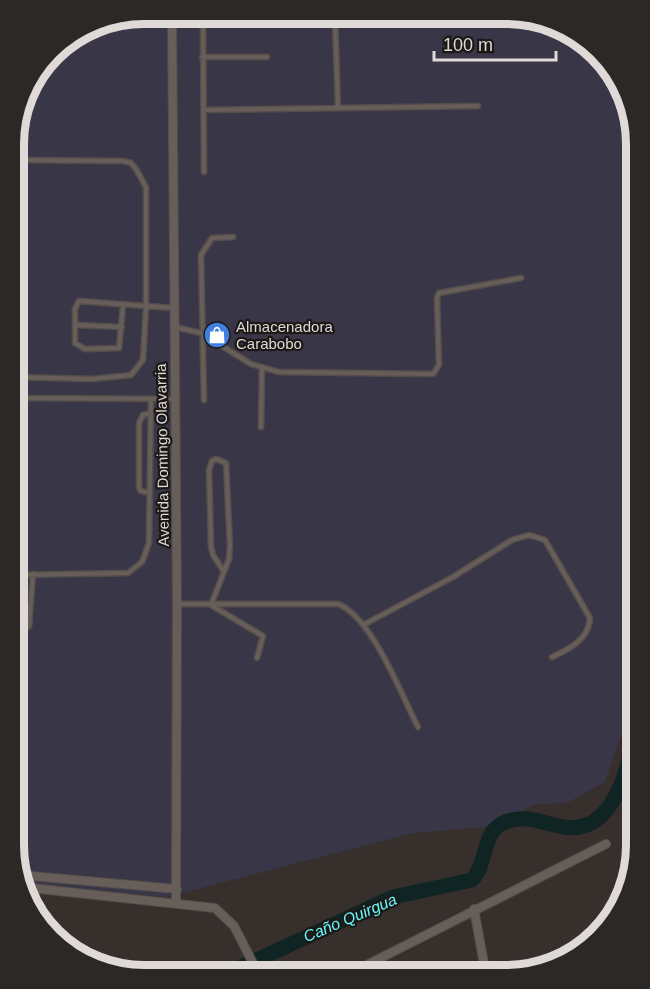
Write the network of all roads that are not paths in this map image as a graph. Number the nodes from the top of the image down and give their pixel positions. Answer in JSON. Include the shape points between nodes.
{"nodes":[{"id":1,"x":172,"y":24,"type":"edge"},
{"id":2,"x":202,"y":24,"type":"edge"},
{"id":3,"x":335,"y":24,"type":"edge"},
{"id":4,"x":202,"y":57,"type":"junction"},
{"id":5,"x":267,"y":57,"type":"dead end"},
{"id":6,"x":478,"y":106,"type":"dead end"},
{"id":7,"x":338,"y":108,"type":"junction"},
{"id":8,"x":203,"y":110,"type":"junction"},
{"id":9,"x":24,"y":160,"type":"edge"},
{"id":10,"x":204,"y":172,"type":"dead end"},
{"id":11,"x":233,"y":237,"type":"dead end"},
{"id":12,"x":520,"y":278,"type":"dead end"},
{"id":13,"x":123,"y":305,"type":"junction"},
{"id":14,"x":146,"y":307,"type":"junction"},
{"id":15,"x":174,"y":308,"type":"junction"},
{"id":16,"x":75,"y":325,"type":"junction"},
{"id":17,"x":122,"y":327,"type":"junction"},
{"id":18,"x":175,"y":327,"type":"junction"},
{"id":19,"x":201,"y":333,"type":"junction"},
{"id":20,"x":262,"y":368,"type":"junction"},
{"id":21,"x":24,"y":377,"type":"edge"},
{"id":22,"x":24,"y":398,"type":"edge"},
{"id":23,"x":151,"y":399,"type":"junction"},
{"id":24,"x":175,"y":399,"type":"junction"},
{"id":25,"x":204,"y":400,"type":"dead end"},
{"id":26,"x":151,"y":413,"type":"junction"},
{"id":27,"x":261,"y":427,"type":"dead end"},
{"id":28,"x":150,"y":493,"type":"junction"},
{"id":29,"x":223,"y":570,"type":"junction"},
{"id":30,"x":24,"y":574,"type":"edge"},
{"id":31,"x":33,"y":574,"type":"junction"},
{"id":32,"x":177,"y":604,"type":"junction"},
{"id":33,"x":211,"y":605,"type":"junction"},
{"id":34,"x":24,"y":606,"type":"edge"},
{"id":35,"x":29,"y":606,"type":"junction"},
{"id":36,"x":365,"y":624,"type":"junction"},
{"id":37,"x":24,"y":629,"type":"edge"},
{"id":38,"x":552,"y":657,"type":"dead end"},
{"id":39,"x":257,"y":658,"type":"dead end"},
{"id":40,"x":418,"y":727,"type":"dead end"},
{"id":41,"x":606,"y":844,"type":"dead end"},
{"id":42,"x":28,"y":876,"type":"edge"},
{"id":43,"x":32,"y":888,"type":"edge"},
{"id":44,"x":177,"y":889,"type":"junction"},
{"id":45,"x":176,"y":904,"type":"junction"},
{"id":46,"x":474,"y":909,"type":"junction"},
{"id":47,"x":254,"y":965,"type":"edge"},
{"id":48,"x":366,"y":965,"type":"edge"},
{"id":49,"x":484,"y":965,"type":"edge"}],
"edges":[{"from":1,"to":15,"type":"street","name":"Avenida Domingo Olavarria"},
{"from":2,"to":4,"type":"lane"},
{"from":3,"to":7,"type":"lane"},
{"from":4,"to":5,"type":"lane"},
{"from":4,"to":8,"type":"lane"},
{"from":6,"to":7,"type":"lane"},
{"from":7,"to":8,"type":"lane"},
{"from":8,"to":10,"type":"lane"},
{"from":9,"to":14,"type":"lane","via":[[123,161],[136,169],[146,187]]},
{"from":11,"to":19,"type":"lane","via":[[212,238],[201,255]]},
{"from":12,"to":20,"type":"lane","via":[[439,292],[439,364],[433,374],[279,372]]},
{"from":13,"to":14,"type":"lane"},
{"from":13,"to":16,"type":"lane","via":[[79,301]]},
{"from":13,"to":17,"type":"lane"},
{"from":14,"to":15,"type":"lane"},
{"from":14,"to":21,"type":"lane","via":[[142,360],[131,375],[92,379]]},
{"from":15,"to":18,"type":"street","name":"Avenida Domingo Olavarria"},
{"from":16,"to":17,"type":"lane"},
{"from":16,"to":17,"type":"lane","via":[[75,343],[85,349],[119,348]]},
{"from":18,"to":19,"type":"lane"},
{"from":18,"to":24,"type":"street","name":"Avenida Domingo Olavarria"},
{"from":19,"to":20,"type":"lane"},
{"from":19,"to":25,"type":"lane"},
{"from":20,"to":27,"type":"lane"},
{"from":22,"to":23,"type":"lane"},
{"from":23,"to":24,"type":"lane"},
{"from":23,"to":26,"type":"lane"},
{"from":24,"to":32,"type":"street","name":"Avenida Domingo Olavarria"},
{"from":26,"to":28,"type":"lane"},
{"from":26,"to":28,"type":"lane","via":[[143,415],[139,423],[139,488]]},
{"from":28,"to":31,"type":"lane","via":[[147,554],[135,569],[94,575]]},
{"from":29,"to":29,"type":"lane","via":[[230,546],[226,463],[216,459],[209,470],[211,546]]},
{"from":29,"to":33,"type":"lane"},
{"from":30,"to":31,"type":"lane"},
{"from":31,"to":35,"type":"lane"},
{"from":32,"to":33,"type":"lane"},
{"from":32,"to":44,"type":"street","name":"Avenida Domingo Olavarria"},
{"from":33,"to":36,"type":"lane","via":[[338,604],[349,608]]},
{"from":33,"to":39,"type":"lane","via":[[263,636]]},
{"from":34,"to":35,"type":"lane"},
{"from":35,"to":37,"type":"lane","via":[[29,626]]},
{"from":36,"to":38,"type":"lane","via":[[512,540],[536,536],[544,540],[590,618],[589,631],[583,638]]},
{"from":36,"to":40,"type":"lane"},
{"from":41,"to":46,"type":"street"},
{"from":42,"to":44,"type":"street"},
{"from":43,"to":45,"type":"street"},
{"from":44,"to":45,"type":"street","name":"Avenida Domingo Olavarria"},
{"from":45,"to":47,"type":"street","via":[[205,906],[222,913],[234,926]]},
{"from":46,"to":48,"type":"street"},
{"from":46,"to":49,"type":"street"}]}
